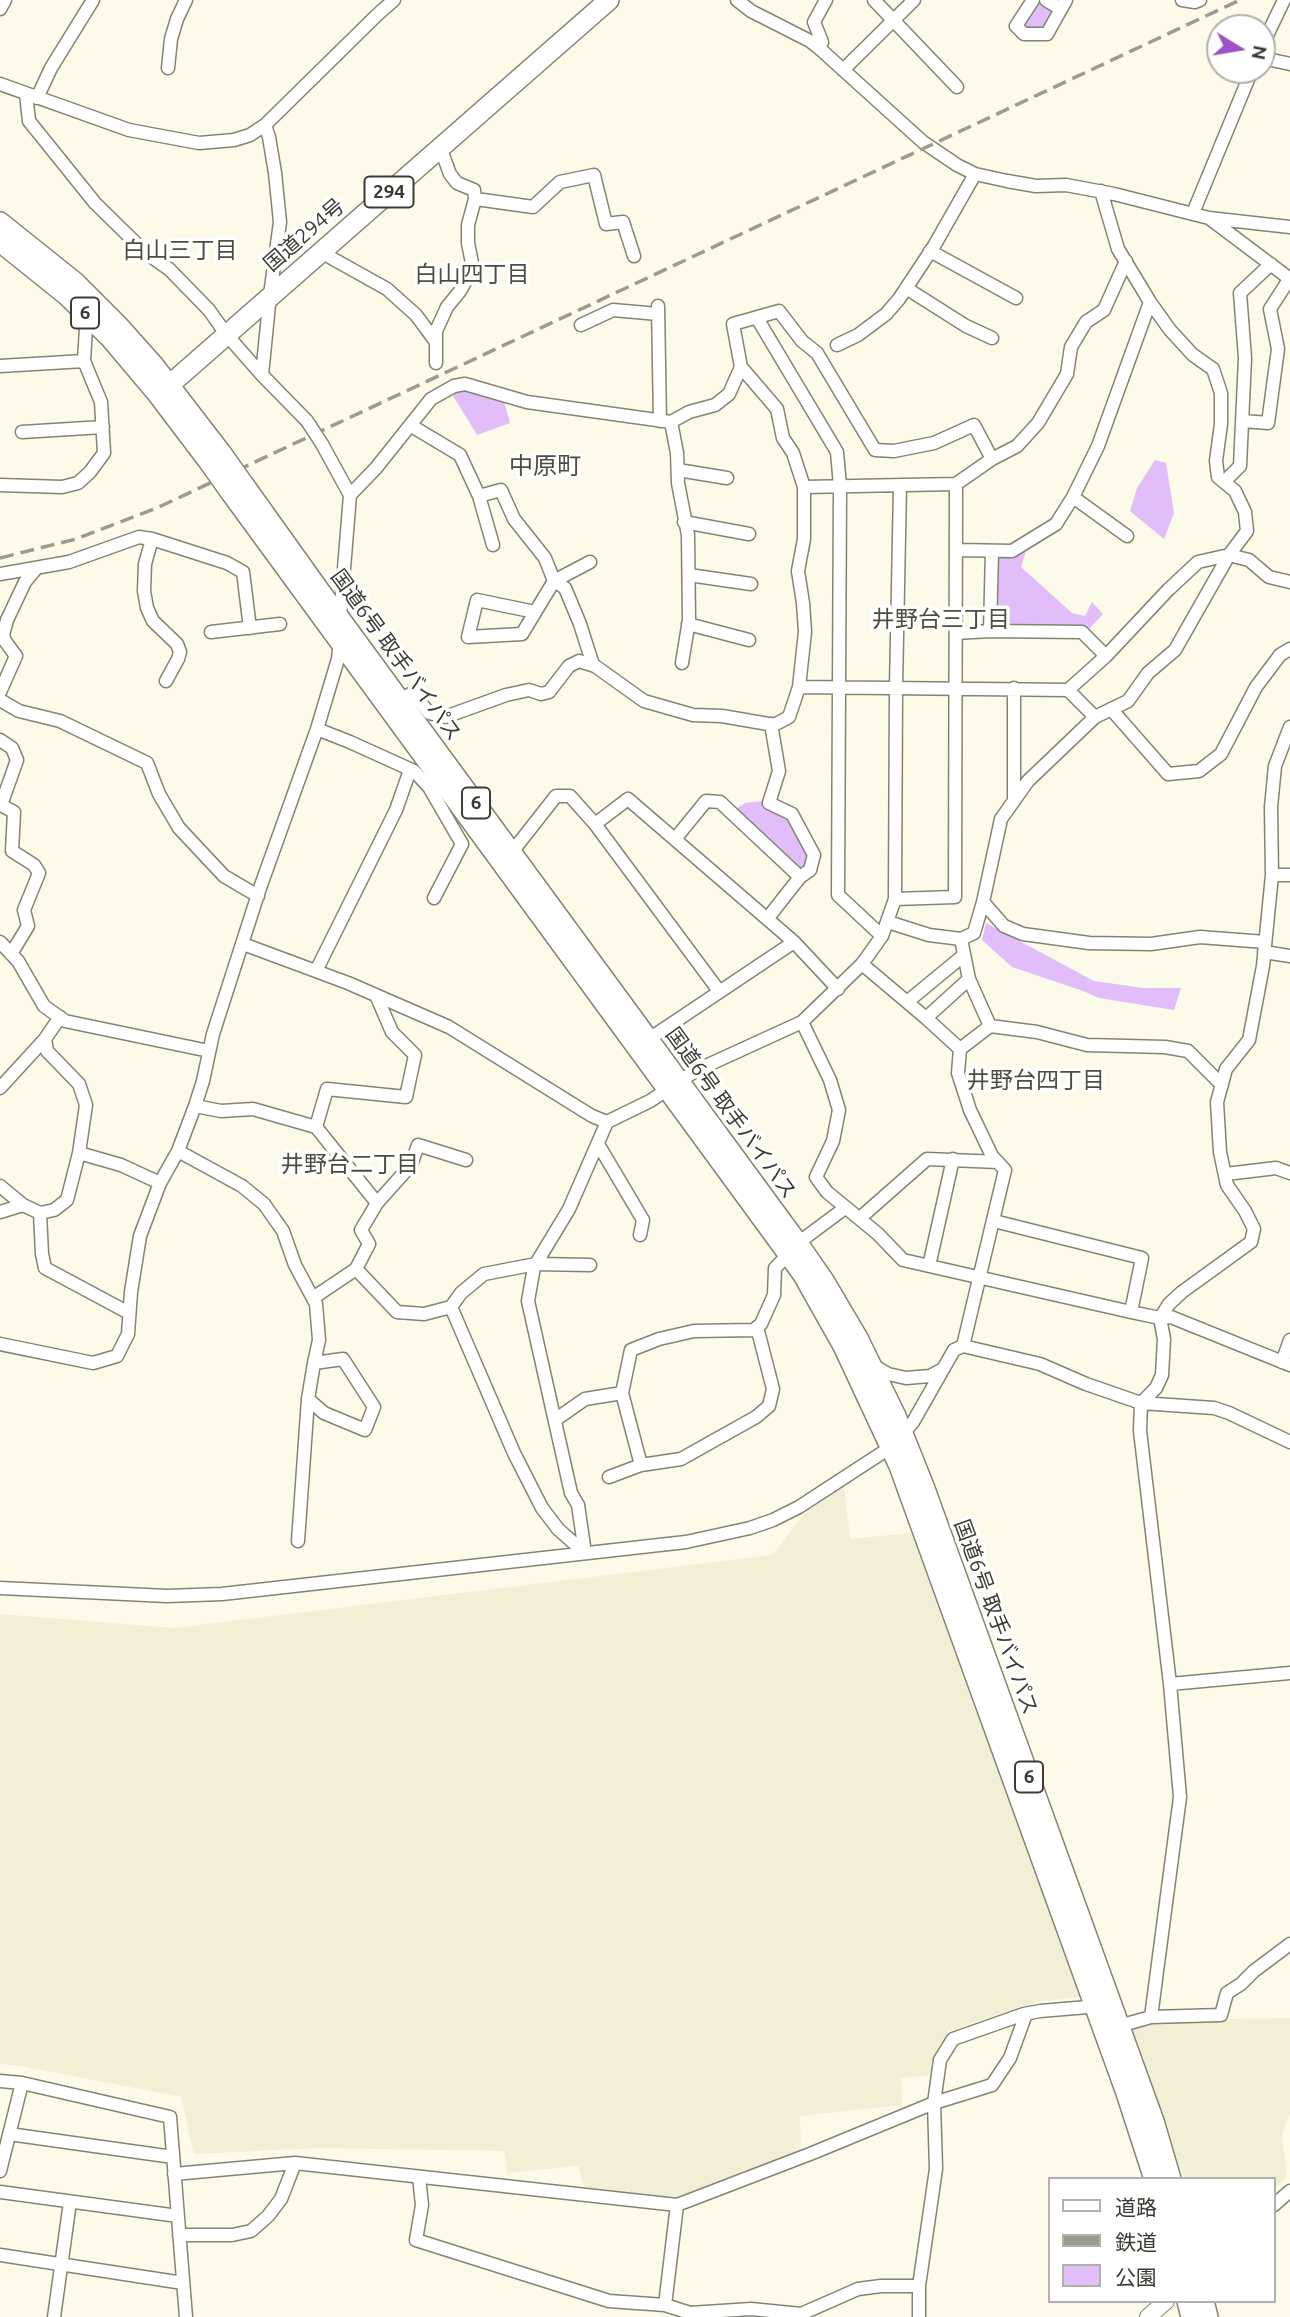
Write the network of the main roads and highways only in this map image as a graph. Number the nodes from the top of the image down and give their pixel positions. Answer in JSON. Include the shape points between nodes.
{"nodes":[{"id":1,"x":609,"y":0,"type":"edge"},
{"id":2,"x":0,"y":222,"type":"edge"},
{"id":3,"x":0,"y":242,"type":"edge"},
{"id":4,"x":164,"y":390,"type":"junction"},
{"id":5,"x":237,"y":489,"type":"junction"},
{"id":6,"x":674,"y":1085,"type":"junction"},
{"id":7,"x":793,"y":1249,"type":"junction"},
{"id":8,"x":897,"y":1440,"type":"junction"},
{"id":9,"x":1103,"y":2005,"type":"junction"},
{"id":10,"x":1153,"y":2177,"type":"edge"},
{"id":11,"x":1170,"y":2177,"type":"edge"},
{"id":12,"x":1164,"y":2303,"type":"edge"},
{"id":13,"x":1148,"y":2317,"type":"edge"}],
"edges":[{"from":1,"to":4,"type":"highway","name":"国道294号","number":"294"},
{"from":2,"to":4,"type":"highway","name":"国道6号 取手バイパス","number":"6","via":[[75,282],[119,326]]},
{"from":3,"to":4,"type":"highway","name":"国道6号 取手バイパス","number":"6","via":[[66,295]]},
{"from":4,"to":5,"type":"highway","name":"国道6号 取手バイパス","number":"6","bridge":true},
{"from":5,"to":6,"type":"highway","name":"国道6号 取手バイパス","number":"6","via":[[435,784]]},
{"from":5,"to":6,"type":"highway","name":"国道6号 取手バイパス","number":"6","via":[[340,618],[512,852],[649,1039]]},
{"from":6,"to":7,"type":"highway","name":"国道6号 取手バイパス","number":"6"},
{"from":7,"to":8,"type":"highway","name":"国道6号 取手バイパス","number":"6","via":[[808,1285]]},
{"from":7,"to":8,"type":"highway","name":"国道6号 取手バイパス","number":"6","via":[[825,1282],[872,1364]]},
{"from":8,"to":9,"type":"highway","name":"国道6号 取手バイパス","number":"6"},
{"from":9,"to":10,"type":"highway","name":"国道6号 取手バイパス","number":"6"},
{"from":9,"to":11,"type":"highway","name":"国道6号 取手バイパス","number":"6","via":[[1119,2026]]},
{"from":12,"to":13,"type":"main road"}]}
